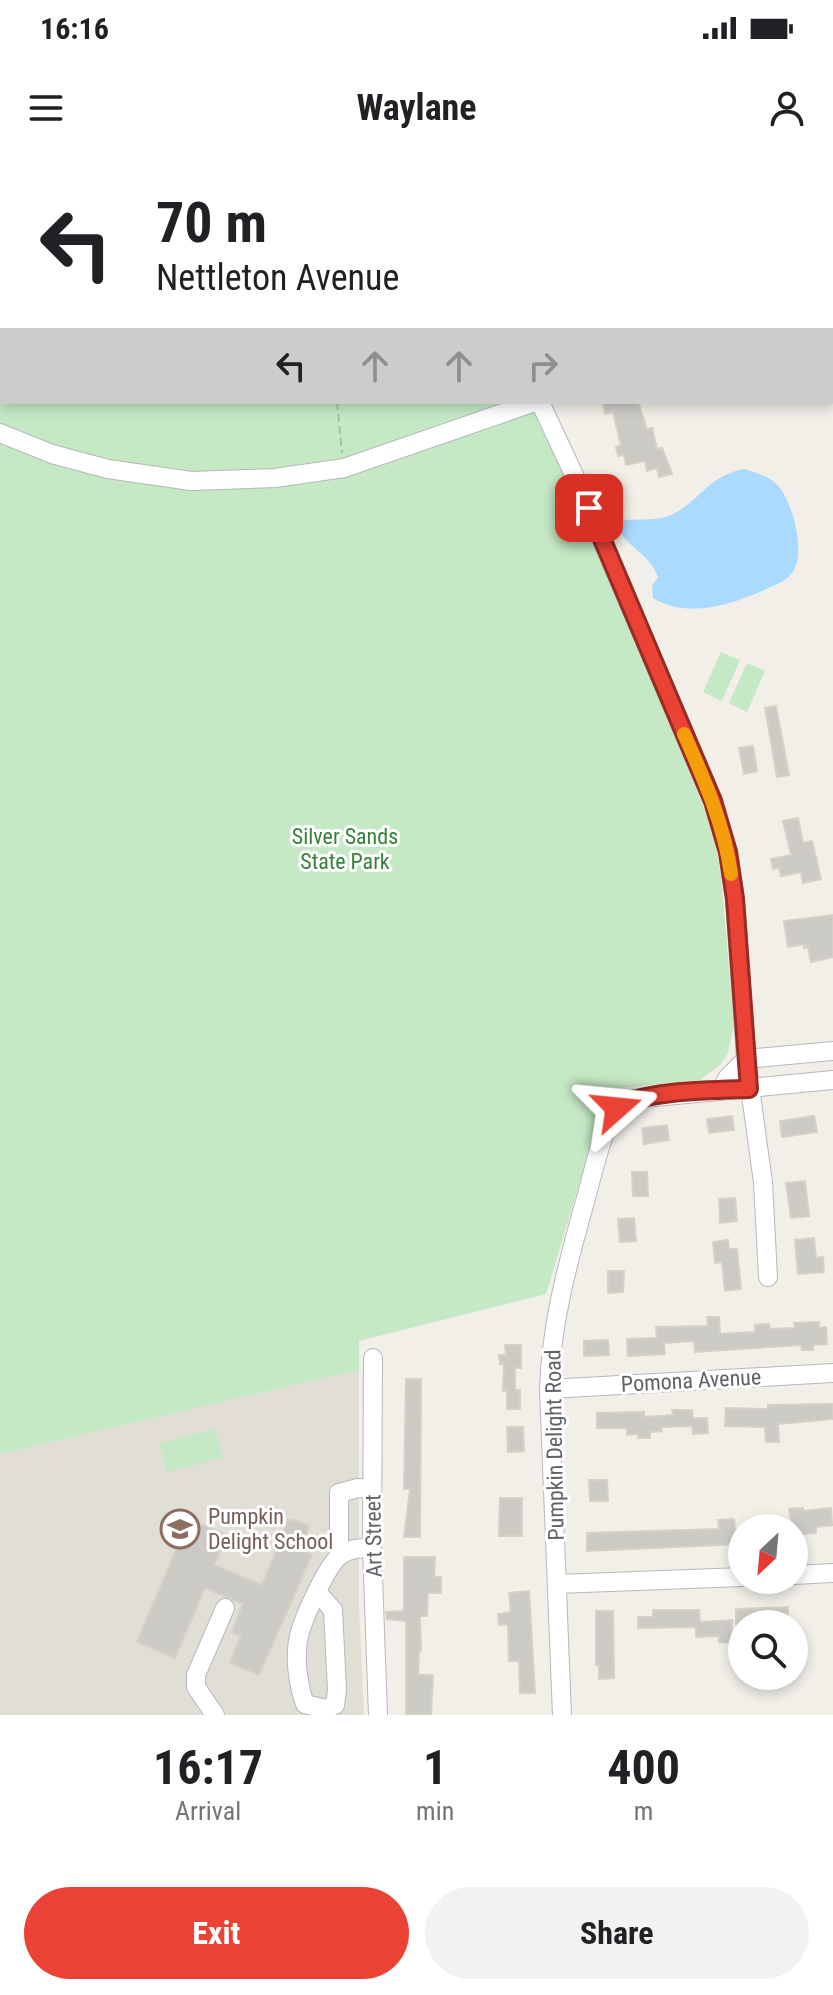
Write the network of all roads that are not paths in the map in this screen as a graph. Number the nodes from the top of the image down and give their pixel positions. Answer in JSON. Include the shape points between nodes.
{"nodes":[{"id":1,"x":532,"y":404,"type":"edge"},
{"id":2,"x":539,"y":404,"type":"edge"},
{"id":3,"x":0,"y":433,"type":"edge"},
{"id":4,"x":833,"y":1051,"type":"edge"},
{"id":5,"x":746,"y":1059,"type":"junction"},
{"id":6,"x":833,"y":1080,"type":"edge"},
{"id":7,"x":722,"y":1089,"type":"junction"},
{"id":8,"x":749,"y":1089,"type":"junction"},
{"id":9,"x":768,"y":1277,"type":"dead end"},
{"id":10,"x":373,"y":1358,"type":"dead end"},
{"id":11,"x":833,"y":1373,"type":"edge"},
{"id":12,"x":549,"y":1389,"type":"junction"},
{"id":13,"x":372,"y":1489,"type":"junction"},
{"id":14,"x":372,"y":1548,"type":"junction"},
{"id":15,"x":339,"y":1555,"type":"junction"},
{"id":16,"x":833,"y":1573,"type":"edge"},
{"id":17,"x":808,"y":1574,"type":"edge"},
{"id":18,"x":728,"y":1578,"type":"edge"},
{"id":19,"x":557,"y":1584,"type":"junction"},
{"id":20,"x":317,"y":1592,"type":"junction"},
{"id":21,"x":225,"y":1608,"type":"dead end"},
{"id":22,"x":215,"y":1715,"type":"edge"},
{"id":23,"x":378,"y":1715,"type":"edge"},
{"id":24,"x":562,"y":1715,"type":"edge"}],
"edges":[{"from":1,"to":3,"type":"street","via":[[344,468],[275,478],[191,481],[108,469]]},
{"from":2,"to":5,"type":"street","via":[[713,801],[735,899]]},
{"from":4,"to":5,"type":"street"},
{"from":5,"to":7,"type":"street"},
{"from":5,"to":8,"type":"street"},
{"from":6,"to":8,"type":"street"},
{"from":7,"to":8,"type":"street"},
{"from":7,"to":12,"type":"street","name":"Pumpkin Delight Road","via":[[634,1099],[611,1116],[557,1308]]},
{"from":8,"to":9,"type":"street","via":[[763,1182]]},
{"from":10,"to":13,"type":"street","name":"Art Street"},
{"from":11,"to":12,"type":"street","name":"Pomona Avenue"},
{"from":12,"to":19,"type":"street","name":"Pumpkin Delight Road"},
{"from":13,"to":14,"type":"street","name":"Art Street"},
{"from":13,"to":15,"type":"street","via":[[339,1493]]},
{"from":14,"to":15,"type":"street"},
{"from":14,"to":23,"type":"street","name":"Art Street"},
{"from":15,"to":20,"type":"street"},
{"from":16,"to":17,"type":"street"},
{"from":18,"to":19,"type":"street"},
{"from":19,"to":24,"type":"street","name":"Pumpkin Delight Road"},
{"from":20,"to":20,"type":"street","via":[[299,1636],[298,1663],[305,1704],[326,1709],[335,1705],[337,1690],[333,1610]]},
{"from":21,"to":22,"type":"street","via":[[196,1675],[196,1687]]}]}
